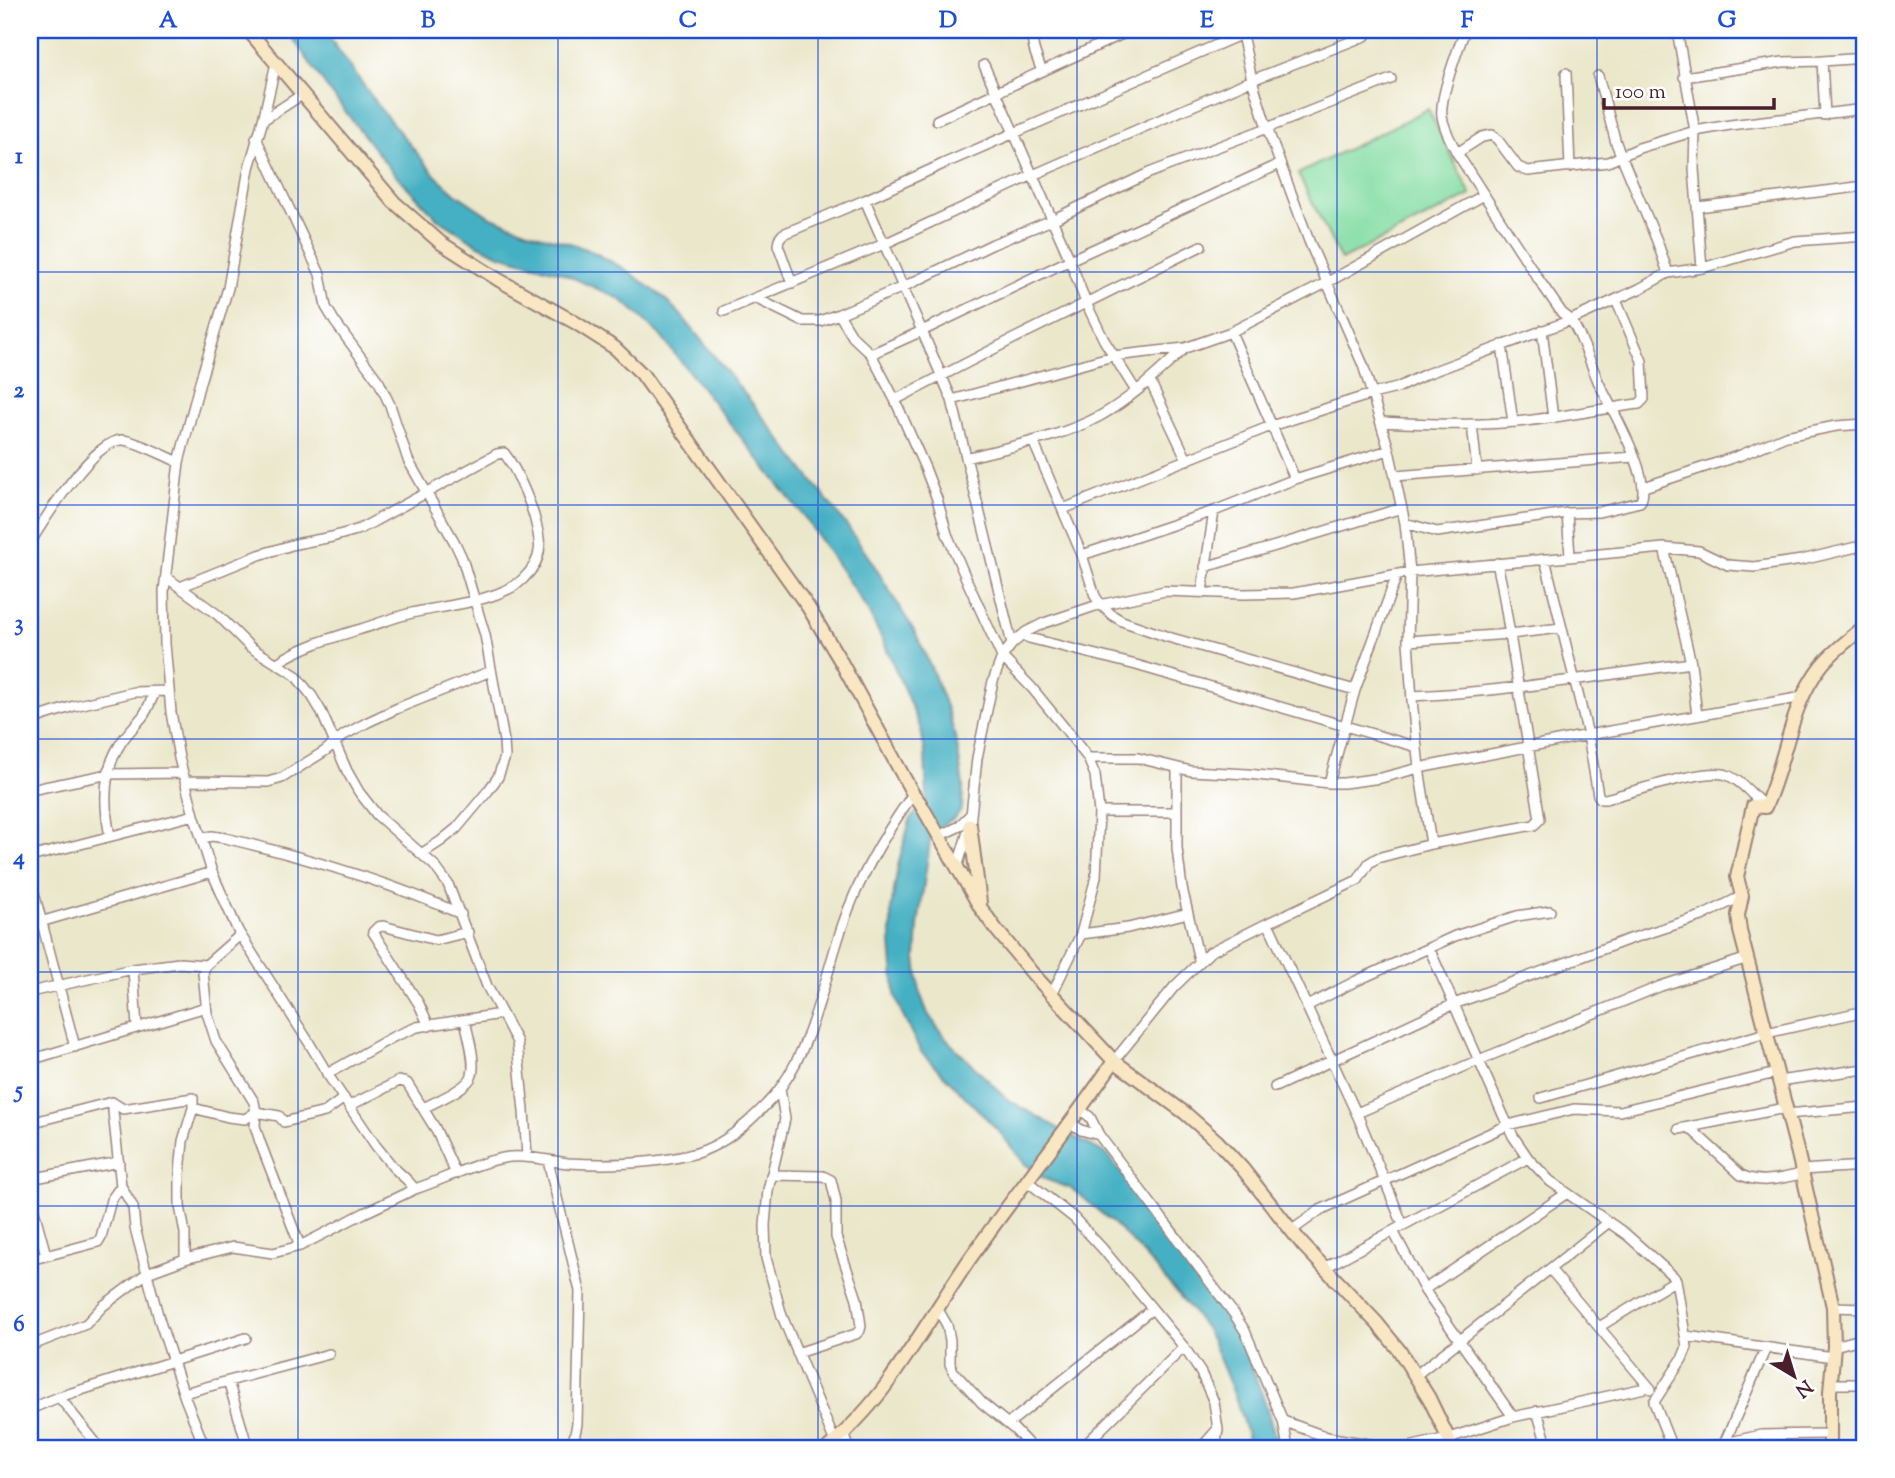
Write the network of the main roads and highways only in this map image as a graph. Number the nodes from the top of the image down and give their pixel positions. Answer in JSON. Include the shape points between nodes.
{"nodes":[{"id":1,"x":248,"y":30,"type":"edge"},
{"id":2,"x":1865,"y":626,"type":"edge"},
{"id":3,"x":970,"y":820,"type":"road end"},
{"id":4,"x":981,"y":907,"type":"junction"},
{"id":5,"x":1114,"y":1061,"type":"junction"},
{"id":6,"x":835,"y":1441,"type":"edge"},
{"id":7,"x":1451,"y":1443,"type":"edge"},
{"id":8,"x":1830,"y":1448,"type":"edge"}],
"edges":[{"from":1,"to":4,"type":"main road","via":[[394,202],[441,243],[615,348],[642,374],[808,607]]},
{"from":2,"to":8,"type":"main road","via":[[1820,666],[1803,697],[1765,807],[1753,806],[1737,877],[1742,896],[1740,931],[1833,1307]]},
{"from":3,"to":4,"type":"main road"},
{"from":4,"to":5,"type":"main road","via":[[1051,996]]},
{"from":5,"to":6,"type":"main road","via":[[970,1259],[888,1382]]},
{"from":5,"to":7,"type":"main road","via":[[1185,1112],[1248,1175],[1291,1231],[1399,1350]]}]}
